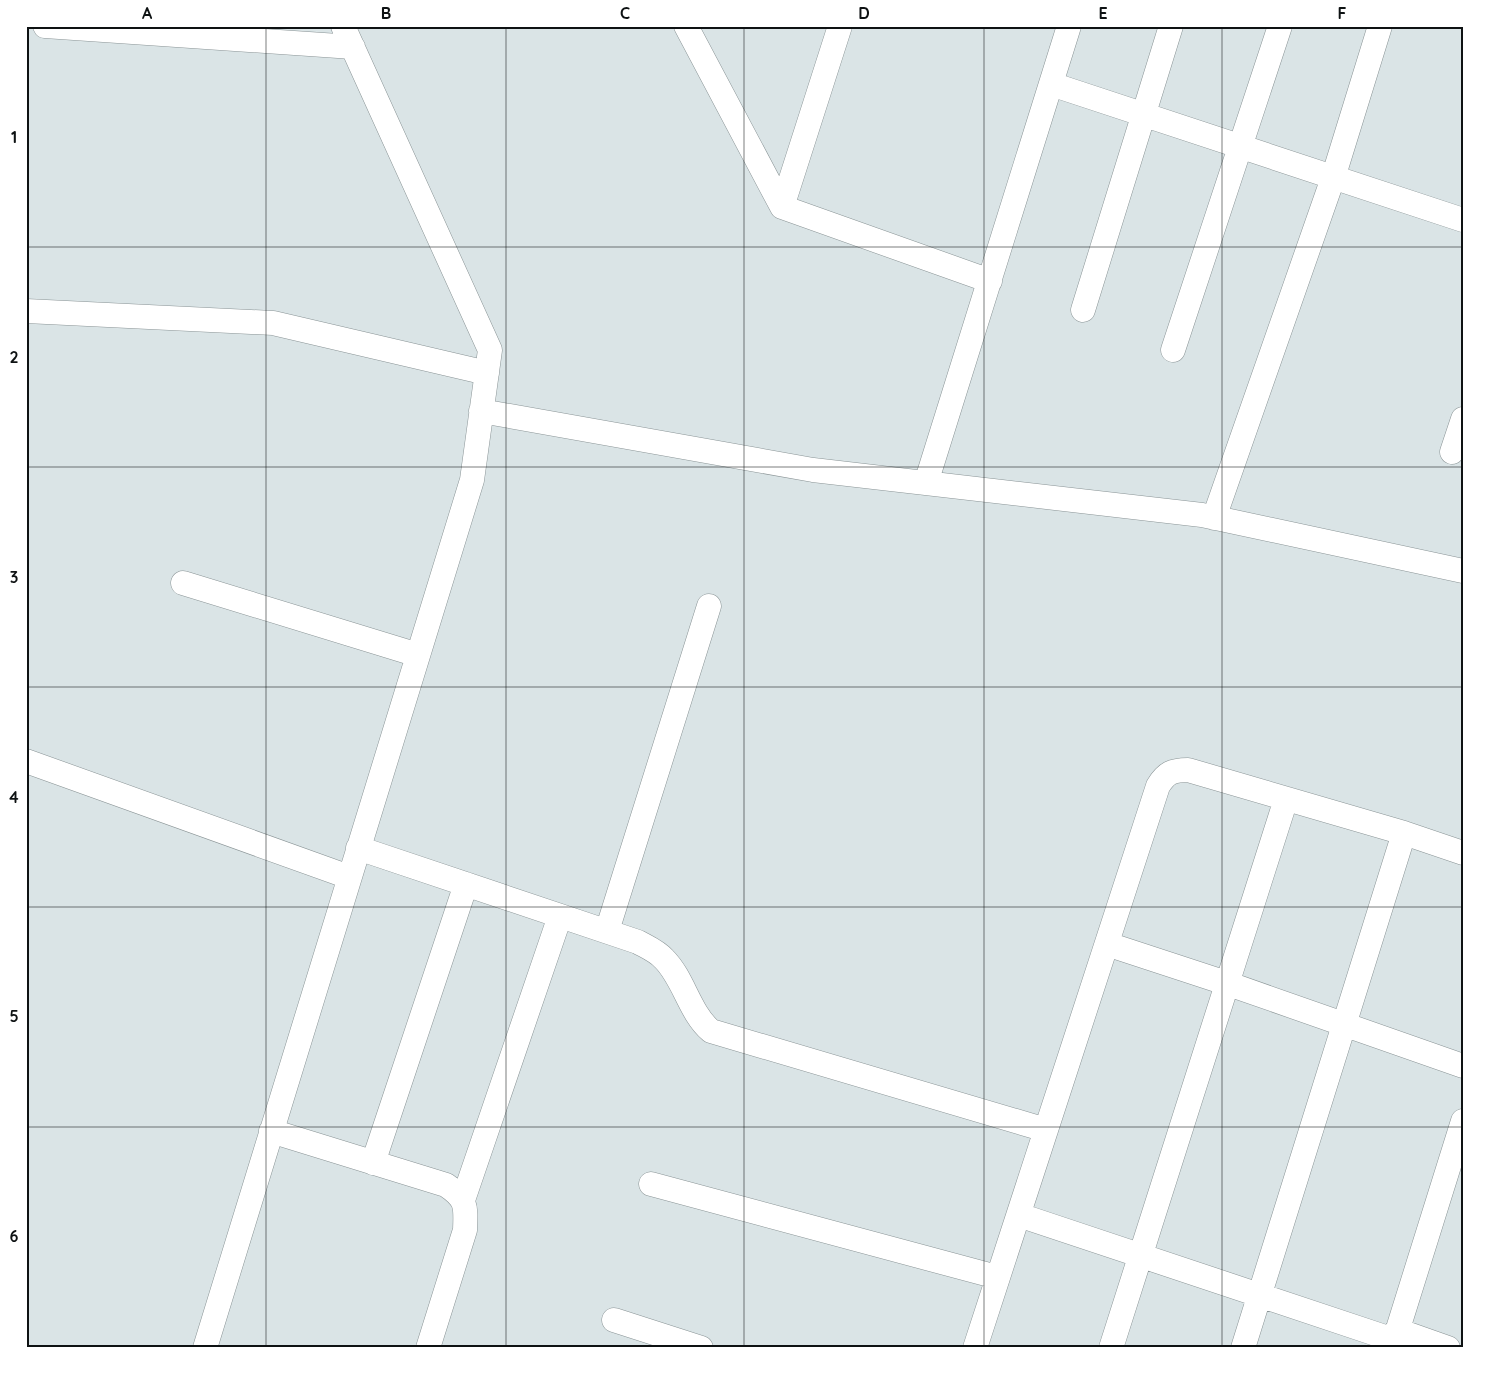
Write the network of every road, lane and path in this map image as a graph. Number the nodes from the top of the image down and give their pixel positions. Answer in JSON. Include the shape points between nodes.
{"nodes":[{"id":1,"x":45,"y":26,"type":"edge"},
{"id":2,"x":686,"y":26,"type":"edge"},
{"id":3,"x":1069,"y":26,"type":"edge"},
{"id":4,"x":1171,"y":26,"type":"edge"},
{"id":5,"x":1280,"y":26,"type":"edge"},
{"id":6,"x":1380,"y":26,"type":"edge"},
{"id":7,"x":837,"y":29,"type":"edge"},
{"id":8,"x":348,"y":37,"type":"edge"},
{"id":9,"x":1051,"y":84,"type":"junction"},
{"id":10,"x":1143,"y":116,"type":"junction"},
{"id":11,"x":1240,"y":148,"type":"junction"},
{"id":12,"x":1333,"y":178,"type":"junction"},
{"id":13,"x":782,"y":206,"type":"junction"},
{"id":14,"x":1463,"y":220,"type":"edge"},
{"id":15,"x":990,"y":281,"type":"junction"},
{"id":16,"x":26,"y":310,"type":"edge"},
{"id":17,"x":1083,"y":310,"type":"dead end"},
{"id":18,"x":1173,"y":350,"type":"dead end"},
{"id":19,"x":487,"y":373,"type":"junction"},
{"id":20,"x":481,"y":411,"type":"junction"},
{"id":21,"x":1463,"y":419,"type":"edge"},
{"id":22,"x":1452,"y":452,"type":"dead end"},
{"id":23,"x":926,"y":483,"type":"junction"},
{"id":24,"x":1214,"y":518,"type":"junction"},
{"id":25,"x":1463,"y":572,"type":"edge"},
{"id":26,"x":183,"y":583,"type":"dead end"},
{"id":27,"x":709,"y":606,"type":"dead end"},
{"id":28,"x":418,"y":655,"type":"junction"},
{"id":29,"x":26,"y":761,"type":"edge"},
{"id":30,"x":1286,"y":798,"type":"junction"},
{"id":31,"x":1404,"y":833,"type":"junction"},
{"id":32,"x":358,"y":848,"type":"junction"},
{"id":33,"x":1463,"y":853,"type":"edge"},
{"id":34,"x":349,"y":877,"type":"junction"},
{"id":35,"x":466,"y":884,"type":"junction"},
{"id":36,"x":560,"y":916,"type":"junction"},
{"id":37,"x":607,"y":931,"type":"junction"},
{"id":38,"x":1107,"y":944,"type":"junction"},
{"id":39,"x":1226,"y":983,"type":"junction"},
{"id":40,"x":1345,"y":1025,"type":"junction"},
{"id":41,"x":1463,"y":1066,"type":"edge"},
{"id":42,"x":1463,"y":1121,"type":"edge"},
{"id":43,"x":1046,"y":1130,"type":"junction"},
{"id":44,"x":271,"y":1131,"type":"junction"},
{"id":45,"x":373,"y":1163,"type":"junction"},
{"id":46,"x":651,"y":1184,"type":"dead end"},
{"id":47,"x":463,"y":1200,"type":"junction"},
{"id":48,"x":1019,"y":1215,"type":"junction"},
{"id":49,"x":1140,"y":1255,"type":"junction"},
{"id":50,"x":998,"y":1277,"type":"junction"},
{"id":51,"x":1260,"y":1296,"type":"junction"},
{"id":52,"x":614,"y":1320,"type":"dead end"},
{"id":53,"x":1394,"y":1339,"type":"edge"},
{"id":54,"x":205,"y":1348,"type":"edge"},
{"id":55,"x":428,"y":1348,"type":"edge"},
{"id":56,"x":701,"y":1348,"type":"edge"},
{"id":57,"x":975,"y":1348,"type":"edge"},
{"id":58,"x":1111,"y":1348,"type":"edge"},
{"id":59,"x":1243,"y":1348,"type":"edge"},
{"id":60,"x":1448,"y":1348,"type":"edge"}],
"edges":[{"from":1,"to":8,"type":"street"},
{"from":2,"to":13,"type":"street"},
{"from":3,"to":9,"type":"street"},
{"from":4,"to":10,"type":"street"},
{"from":5,"to":11,"type":"street"},
{"from":6,"to":12,"type":"street"},
{"from":7,"to":13,"type":"street"},
{"from":8,"to":19,"type":"street","via":[[490,350]]},
{"from":9,"to":10,"type":"street"},
{"from":9,"to":15,"type":"street"},
{"from":10,"to":11,"type":"street"},
{"from":10,"to":17,"type":"street"},
{"from":11,"to":12,"type":"street"},
{"from":11,"to":18,"type":"street"},
{"from":12,"to":14,"type":"street"},
{"from":12,"to":24,"type":"street"},
{"from":13,"to":15,"type":"street"},
{"from":15,"to":23,"type":"street"},
{"from":16,"to":19,"type":"street","via":[[273,323]]},
{"from":19,"to":20,"type":"street"},
{"from":20,"to":23,"type":"street","via":[[813,470]]},
{"from":20,"to":28,"type":"street","via":[[472,480]]},
{"from":21,"to":22,"type":"street"},
{"from":23,"to":24,"type":"street"},
{"from":24,"to":25,"type":"street"},
{"from":26,"to":28,"type":"street"},
{"from":27,"to":37,"type":"street"},
{"from":28,"to":32,"type":"street"},
{"from":29,"to":34,"type":"street"},
{"from":30,"to":31,"type":"street"},
{"from":30,"to":38,"type":"street","via":[[1188,770],[1175,770],[1165,775],[1158,786]]},
{"from":30,"to":39,"type":"street"},
{"from":31,"to":33,"type":"street"},
{"from":31,"to":40,"type":"street"},
{"from":32,"to":34,"type":"street"},
{"from":32,"to":35,"type":"street"},
{"from":34,"to":44,"type":"street"},
{"from":35,"to":36,"type":"street"},
{"from":35,"to":45,"type":"street"},
{"from":36,"to":37,"type":"street"},
{"from":36,"to":47,"type":"street"},
{"from":37,"to":43,"type":"street","via":[[638,942],[666,960],[699,1021],[711,1031]]},
{"from":38,"to":39,"type":"street"},
{"from":38,"to":43,"type":"street"},
{"from":39,"to":40,"type":"street"},
{"from":39,"to":49,"type":"street"},
{"from":40,"to":41,"type":"street"},
{"from":40,"to":51,"type":"street"},
{"from":42,"to":53,"type":"street"},
{"from":43,"to":48,"type":"street"},
{"from":44,"to":45,"type":"street"},
{"from":44,"to":54,"type":"street"},
{"from":45,"to":47,"type":"street","via":[[446,1185]]},
{"from":46,"to":50,"type":"street"},
{"from":47,"to":55,"type":"street","via":[[465,1230]]},
{"from":48,"to":49,"type":"street"},
{"from":48,"to":50,"type":"street"},
{"from":49,"to":51,"type":"street"},
{"from":49,"to":58,"type":"street"},
{"from":50,"to":57,"type":"street"},
{"from":51,"to":53,"type":"street"},
{"from":51,"to":59,"type":"street"},
{"from":52,"to":56,"type":"street"},
{"from":53,"to":60,"type":"street"}]}
